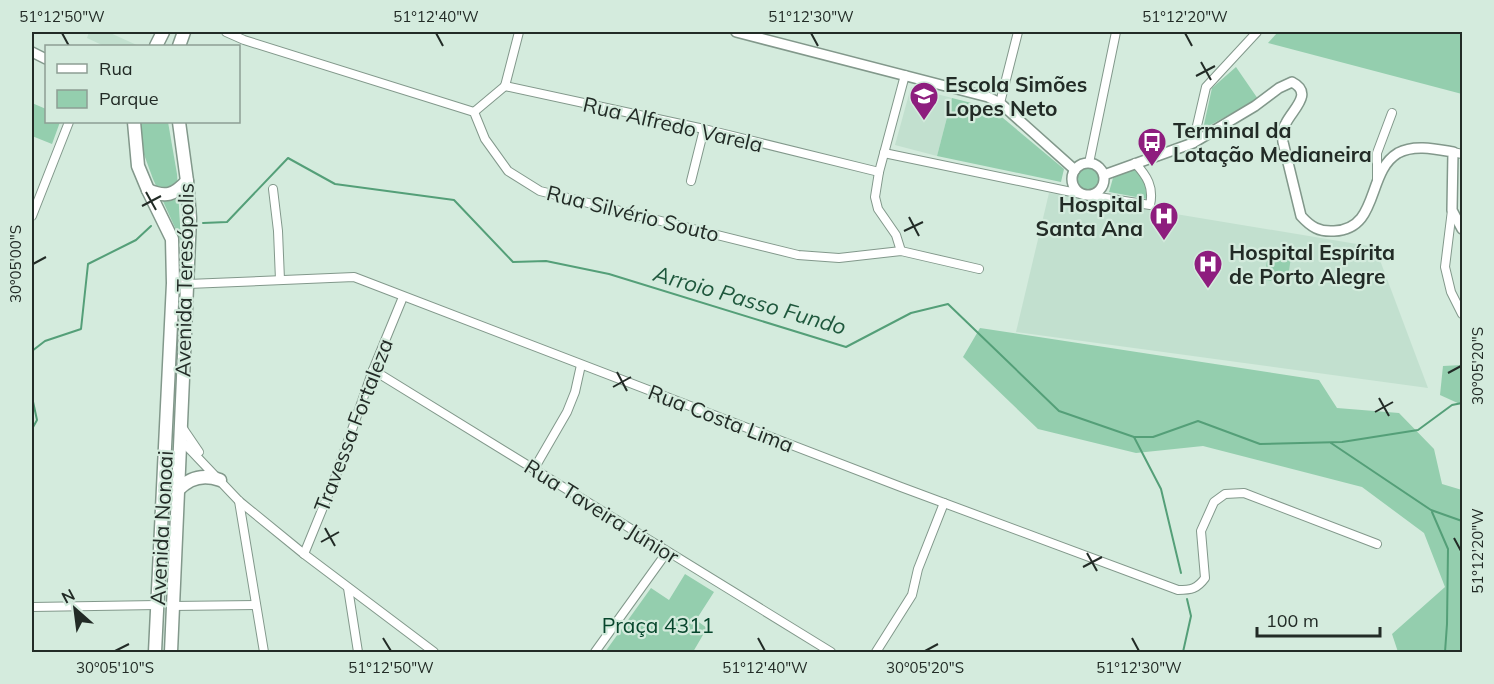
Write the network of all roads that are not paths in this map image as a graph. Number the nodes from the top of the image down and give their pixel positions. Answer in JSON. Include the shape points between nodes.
{"nodes":[{"id":1,"x":226,"y":32,"type":"edge"},
{"id":2,"x":519,"y":32,"type":"edge"},
{"id":3,"x":736,"y":32,"type":"edge"},
{"id":4,"x":784,"y":32,"type":"edge"},
{"id":5,"x":1018,"y":32,"type":"edge"},
{"id":6,"x":1116,"y":32,"type":"edge"},
{"id":7,"x":1257,"y":32,"type":"edge"},
{"id":8,"x":781,"y":42,"type":"junction"},
{"id":9,"x":905,"y":75,"type":"junction"},
{"id":10,"x":505,"y":86,"type":"junction"},
{"id":11,"x":1000,"y":103,"type":"junction"},
{"id":12,"x":474,"y":112,"type":"junction"},
{"id":13,"x":1392,"y":113,"type":"dead end"},
{"id":14,"x":69,"y":123,"type":"edge"},
{"id":15,"x":134,"y":123,"type":"edge"},
{"id":16,"x":179,"y":123,"type":"edge"},
{"id":17,"x":704,"y":129,"type":"junction"},
{"id":18,"x":1193,"y":144,"type":"junction"},
{"id":19,"x":884,"y":153,"type":"junction"},
{"id":20,"x":1458,"y":153,"type":"edge"},
{"id":21,"x":1089,"y":163,"type":"junction"},
{"id":22,"x":1134,"y":163,"type":"junction"},
{"id":23,"x":1075,"y":170,"type":"junction"},
{"id":24,"x":879,"y":172,"type":"junction"},
{"id":25,"x":1104,"y":175,"type":"junction"},
{"id":26,"x":1377,"y":180,"type":"junction"},
{"id":27,"x":187,"y":181,"type":"junction"},
{"id":28,"x":691,"y":181,"type":"dead end"},
{"id":29,"x":273,"y":189,"type":"dead end"},
{"id":30,"x":148,"y":190,"type":"junction"},
{"id":31,"x":1086,"y":195,"type":"junction"},
{"id":32,"x":1452,"y":210,"type":"junction"},
{"id":33,"x":32,"y":216,"type":"edge"},
{"id":34,"x":1462,"y":229,"type":"edge"},
{"id":35,"x":901,"y":251,"type":"junction"},
{"id":36,"x":979,"y":270,"type":"dead end"},
{"id":37,"x":280,"y":280,"type":"junction"},
{"id":38,"x":188,"y":284,"type":"junction"},
{"id":39,"x":403,"y":297,"type":"junction"},
{"id":40,"x":1462,"y":314,"type":"edge"},
{"id":41,"x":581,"y":364,"type":"junction"},
{"id":42,"x":373,"y":370,"type":"junction"},
{"id":43,"x":167,"y":405,"type":"junction"},
{"id":44,"x":181,"y":426,"type":"junction"},
{"id":45,"x":180,"y":439,"type":"junction"},
{"id":46,"x":210,"y":468,"type":"junction"},
{"id":47,"x":534,"y":469,"type":"junction"},
{"id":48,"x":220,"y":480,"type":"junction"},
{"id":49,"x":178,"y":490,"type":"junction"},
{"id":50,"x":239,"y":501,"type":"junction"},
{"id":51,"x":944,"y":503,"type":"junction"},
{"id":52,"x":1377,"y":544,"type":"dead end"},
{"id":53,"x":667,"y":552,"type":"junction"},
{"id":54,"x":304,"y":554,"type":"junction"},
{"id":55,"x":348,"y":588,"type":"junction"},
{"id":56,"x":256,"y":605,"type":"junction"},
{"id":57,"x":157,"y":606,"type":"junction"},
{"id":58,"x":172,"y":606,"type":"junction"},
{"id":59,"x":32,"y":607,"type":"edge"},
{"id":60,"x":155,"y":652,"type":"edge"},
{"id":61,"x":171,"y":652,"type":"edge"},
{"id":62,"x":264,"y":652,"type":"edge"},
{"id":63,"x":358,"y":652,"type":"edge"},
{"id":64,"x":434,"y":652,"type":"edge"},
{"id":65,"x":595,"y":652,"type":"edge"},
{"id":66,"x":831,"y":652,"type":"edge"},
{"id":67,"x":876,"y":652,"type":"edge"}],
"edges":[{"from":1,"to":12,"type":"street"},
{"from":2,"to":10,"type":"street"},
{"from":3,"to":8,"type":"street"},
{"from":4,"to":8,"type":"street"},
{"from":5,"to":11,"type":"street"},
{"from":6,"to":21,"type":"street"},
{"from":7,"to":18,"type":"street","via":[[1206,87]]},
{"from":8,"to":9,"type":"street"},
{"from":9,"to":11,"type":"street"},
{"from":9,"to":19,"type":"street"},
{"from":10,"to":12,"type":"street"},
{"from":10,"to":17,"type":"street","name":"Rua Alfredo Varela"},
{"from":11,"to":23,"type":"street"},
{"from":12,"to":35,"type":"street","name":"Rua Silvério Souto","via":[[485,139],[508,171],[540,191],[798,255],[839,258]]},
{"from":13,"to":26,"type":"street","via":[[1377,153]]},
{"from":14,"to":33,"type":"street"},
{"from":15,"to":30,"type":"main road","name":"Avenida Teresópolis","via":[[138,166]]},
{"from":16,"to":27,"type":"main road","name":"Avenida Teresópolis"},
{"from":17,"to":24,"type":"street","name":"Rua Alfredo Varela"},
{"from":17,"to":28,"type":"street"},
{"from":18,"to":22,"type":"street"},
{"from":18,"to":26,"type":"street","via":[[1292,82],[1303,95],[1282,131],[1283,142],[1301,216],[1307,223],[1323,232],[1342,231],[1355,225],[1371,202]]},
{"from":19,"to":24,"type":"street"},
{"from":19,"to":31,"type":"street"},
{"from":20,"to":26,"type":"street","via":[[1413,148],[1398,153]]},
{"from":20,"to":32,"type":"street"},
{"from":21,"to":23,"type":"street"},
{"from":21,"to":25,"type":"street","via":[[1098,166]]},
{"from":22,"to":25,"type":"street"},
{"from":22,"to":31,"type":"street","via":[[1150,183],[1150,205]]},
{"from":23,"to":31,"type":"street","via":[[1073,185]]},
{"from":24,"to":35,"type":"street","via":[[875,197],[878,209],[896,235]]},
{"from":25,"to":31,"type":"street","via":[[1100,190]]},
{"from":27,"to":30,"type":"main road","via":[[170,195]]},
{"from":27,"to":38,"type":"main road","name":"Avenida Teresópolis"},
{"from":29,"to":37,"type":"street"},
{"from":30,"to":43,"type":"main road","name":"Avenida Teresópolis","via":[[172,239]]},
{"from":32,"to":34,"type":"street"},
{"from":32,"to":40,"type":"street","via":[[1445,267]]},
{"from":35,"to":36,"type":"street","name":"Rua Silvério Souto"},
{"from":37,"to":38,"type":"street","name":"Rua Costa Lima"},
{"from":37,"to":39,"type":"street","name":"Rua Costa Lima","via":[[354,277]]},
{"from":38,"to":44,"type":"main road","name":"Avenida Teresópolis"},
{"from":39,"to":41,"type":"street","name":"Rua Costa Lima"},
{"from":39,"to":42,"type":"street","name":"Travessa Fortaleza"},
{"from":41,"to":47,"type":"street","via":[[567,412]]},
{"from":41,"to":51,"type":"street","name":"Rua Costa Lima"},
{"from":42,"to":47,"type":"street","name":"Rua Taveira Júnior"},
{"from":42,"to":54,"type":"street","name":"Travessa Fortaleza","via":[[336,478]]},
{"from":43,"to":45,"type":"main road","via":[[172,413],[173,431]]},
{"from":43,"to":57,"type":"main road","name":"Avenida Nonoai"},
{"from":44,"to":45,"type":"main road","name":"Avenida Teresópolis"},
{"from":44,"to":46,"type":"street"},
{"from":45,"to":46,"type":"street"},
{"from":45,"to":49,"type":"main road","name":"Avenida Nonoai"},
{"from":46,"to":48,"type":"street"},
{"from":47,"to":53,"type":"street","name":"Rua Taveira Júnior"},
{"from":48,"to":49,"type":"main road","via":[[194,478]]},
{"from":48,"to":50,"type":"street"},
{"from":49,"to":58,"type":"main road","name":"Avenida Nonoai"},
{"from":50,"to":54,"type":"street"},
{"from":50,"to":56,"type":"street"},
{"from":51,"to":52,"type":"street","name":"Rua Costa Lima","via":[[1178,590],[1191,590],[1205,578],[1201,531],[1214,502],[1225,494],[1244,493]]},
{"from":51,"to":67,"type":"street","via":[[912,595]]},
{"from":53,"to":65,"type":"street"},
{"from":53,"to":66,"type":"street","name":"Rua Taveira Júnior"},
{"from":54,"to":55,"type":"street"},
{"from":55,"to":63,"type":"street"},
{"from":55,"to":64,"type":"street"},
{"from":56,"to":58,"type":"street"},
{"from":56,"to":62,"type":"street"},
{"from":57,"to":59,"type":"street"},
{"from":57,"to":60,"type":"main road","name":"Avenida Nonoai"},
{"from":58,"to":61,"type":"main road","name":"Avenida Nonoai"}]}
